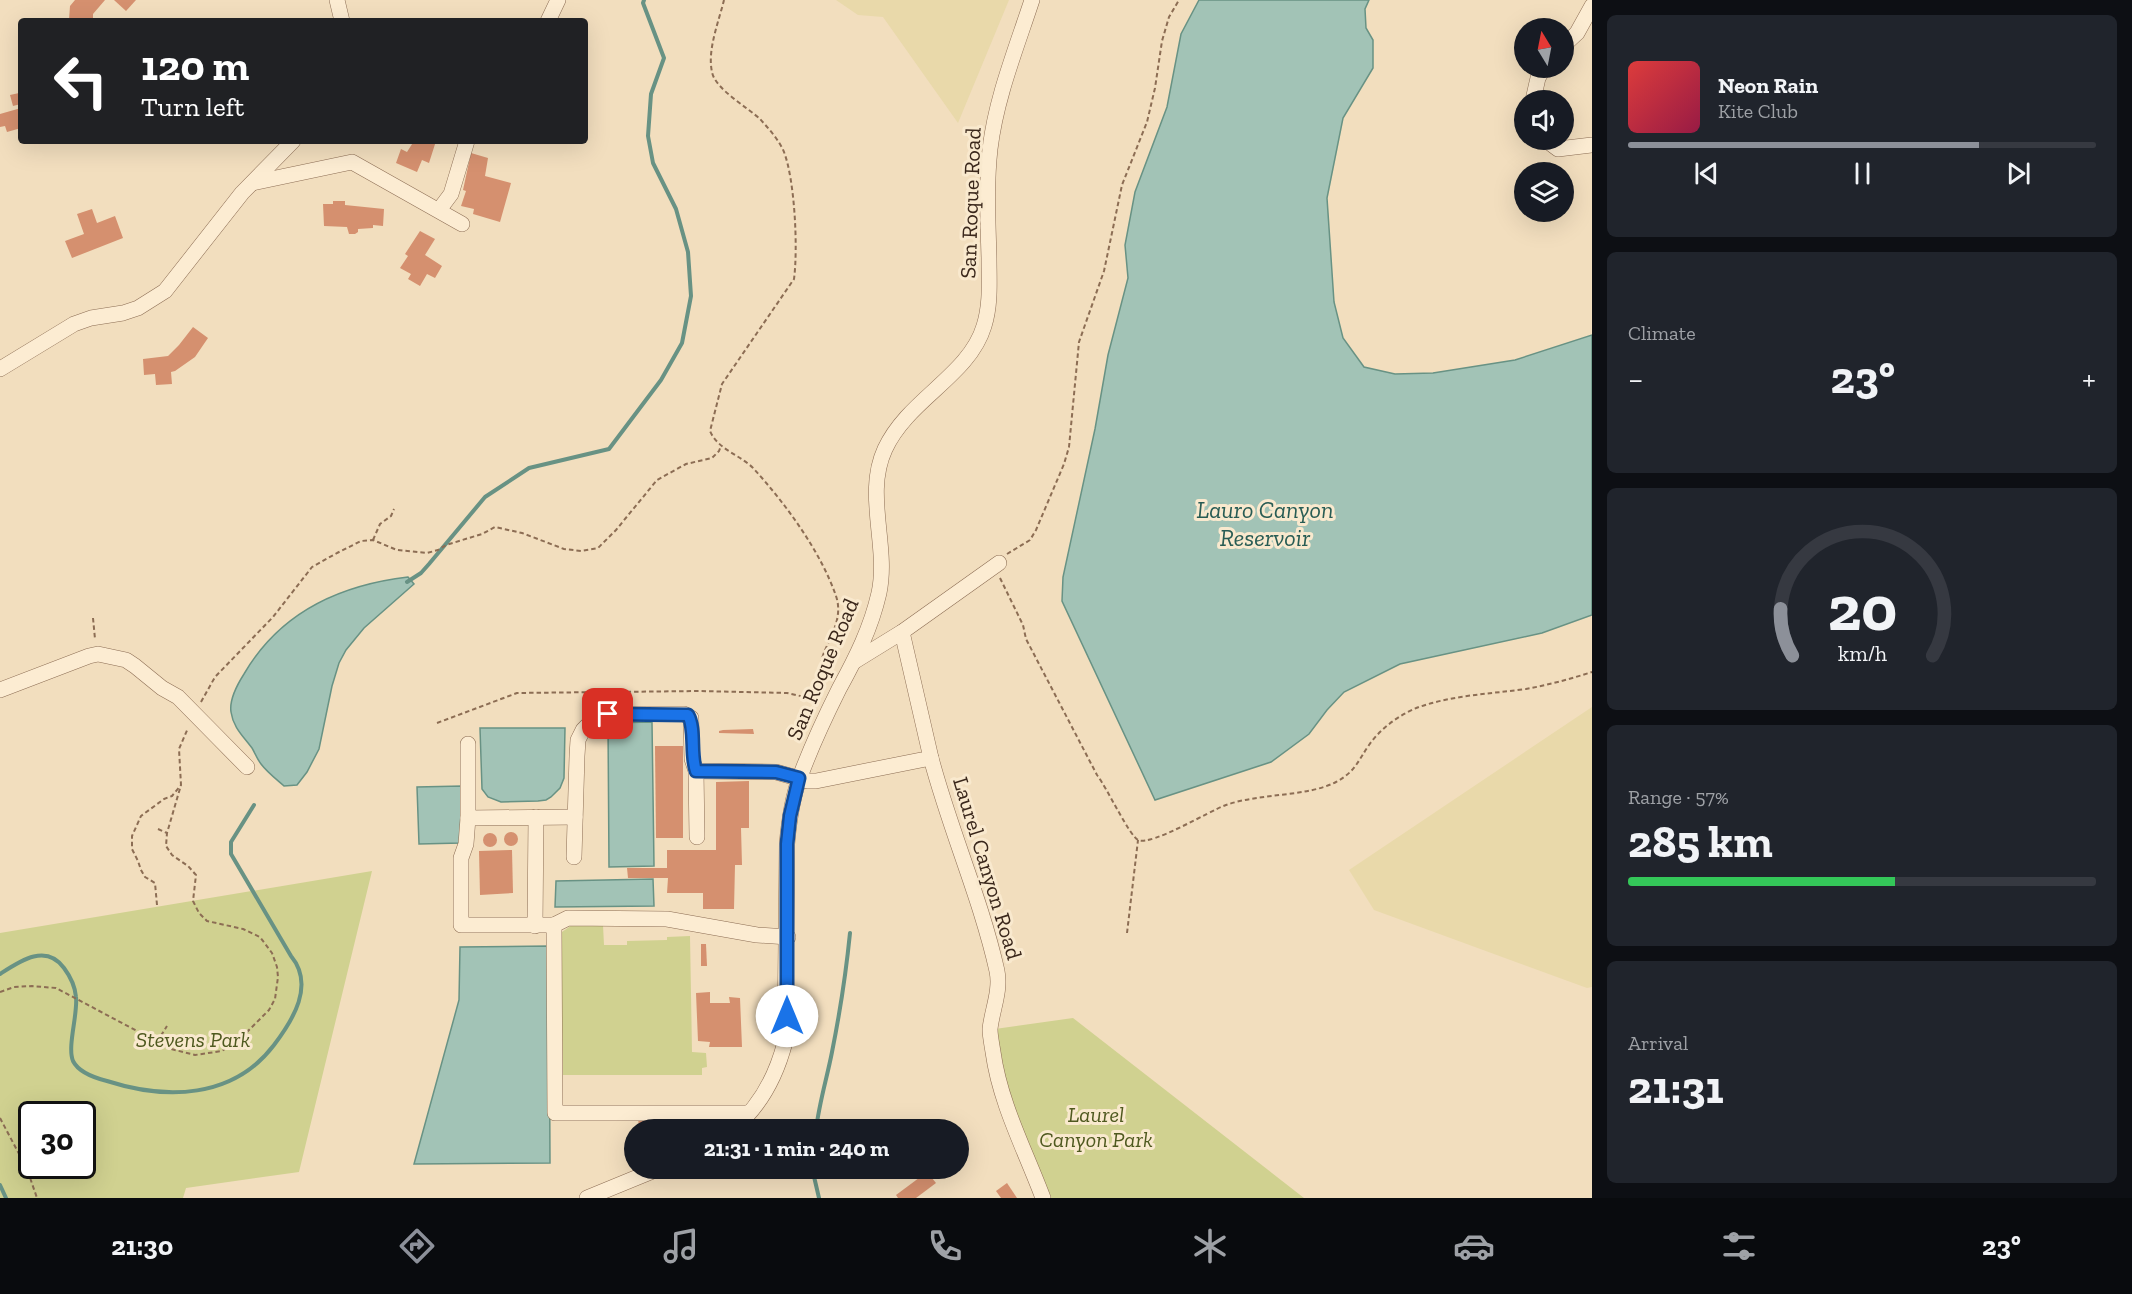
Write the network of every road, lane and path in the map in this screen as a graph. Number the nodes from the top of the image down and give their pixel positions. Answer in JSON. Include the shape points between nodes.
{"nodes":[{"id":1,"x":337,"y":0,"type":"edge"},
{"id":2,"x":558,"y":0,"type":"edge"},
{"id":3,"x":724,"y":0,"type":"edge"},
{"id":4,"x":1032,"y":0,"type":"edge"},
{"id":5,"x":1179,"y":0,"type":"edge"},
{"id":6,"x":1592,"y":6,"type":"edge"},
{"id":7,"x":341,"y":18,"type":"edge"},
{"id":8,"x":549,"y":18,"type":"edge"},
{"id":9,"x":1574,"y":35,"type":"edge"},
{"id":10,"x":290,"y":144,"type":"edge"},
{"id":11,"x":466,"y":144,"type":"edge"},
{"id":12,"x":1592,"y":146,"type":"edge"},
{"id":13,"x":1574,"y":148,"type":"edge"},
{"id":14,"x":252,"y":183,"type":"junction"},
{"id":15,"x":439,"y":210,"type":"junction"},
{"id":16,"x":462,"y":224,"type":"dead end"},
{"id":17,"x":0,"y":369,"type":"edge"},
{"id":18,"x":721,"y":446,"type":"junction"},
{"id":19,"x":394,"y":509,"type":"dead end"},
{"id":20,"x":373,"y":540,"type":"junction"},
{"id":21,"x":997,"y":566,"type":"junction"},
{"id":22,"x":93,"y":618,"type":"dead end"},
{"id":23,"x":902,"y":632,"type":"junction"},
{"id":24,"x":98,"y":654,"type":"junction"},
{"id":25,"x":855,"y":661,"type":"junction"},
{"id":26,"x":1592,"y":672,"type":"edge"},
{"id":27,"x":839,"y":689,"type":"junction"},
{"id":28,"x":0,"y":690,"type":"edge"},
{"id":29,"x":831,"y":706,"type":"junction"},
{"id":30,"x":195,"y":714,"type":"junction"},
{"id":31,"x":437,"y":723,"type":"dead end"},
{"id":32,"x":468,"y":744,"type":"dead end"},
{"id":33,"x":932,"y":758,"type":"junction"},
{"id":34,"x":247,"y":767,"type":"dead end"},
{"id":35,"x":696,"y":771,"type":"junction"},
{"id":36,"x":799,"y":778,"type":"junction"},
{"id":37,"x":181,"y":785,"type":"junction"},
{"id":38,"x":536,"y":817,"type":"junction"},
{"id":39,"x":575,"y":817,"type":"junction"},
{"id":40,"x":468,"y":818,"type":"junction"},
{"id":41,"x":158,"y":829,"type":"dead end"},
{"id":42,"x":167,"y":833,"type":"junction"},
{"id":43,"x":697,"y":837,"type":"dead end"},
{"id":44,"x":1138,"y":840,"type":"junction"},
{"id":45,"x":574,"y":857,"type":"dead end"},
{"id":46,"x":157,"y":905,"type":"dead end"},
{"id":47,"x":554,"y":925,"type":"junction"},
{"id":48,"x":535,"y":926,"type":"junction"},
{"id":49,"x":1127,"y":933,"type":"dead end"},
{"id":50,"x":788,"y":937,"type":"junction"},
{"id":51,"x":0,"y":992,"type":"edge"},
{"id":52,"x":167,"y":1026,"type":"dead end"},
{"id":53,"x":157,"y":1042,"type":"junction"},
{"id":54,"x":748,"y":1113,"type":"junction"},
{"id":55,"x":0,"y":1118,"type":"edge"},
{"id":56,"x":742,"y":1119,"type":"edge"},
{"id":57,"x":633,"y":1179,"type":"edge"},
{"id":58,"x":38,"y":1198,"type":"edge"},
{"id":59,"x":586,"y":1198,"type":"edge"},
{"id":60,"x":1043,"y":1198,"type":"edge"}],
"edges":[{"from":1,"to":7,"type":"street"},
{"from":2,"to":8,"type":"street"},
{"from":3,"to":18,"type":"path","via":[[713,47],[712,74],[723,89],[768,128],[784,152],[792,189],[796,263],[794,279],[722,384],[710,431]]},
{"from":4,"to":25,"type":"street","name":"San Roque Road","via":[[1006,77],[990,149],[989,297],[985,325],[968,358],[893,433],[880,461],[877,492],[882,568],[871,621]]},
{"from":5,"to":21,"type":"path","via":[[1169,17],[1147,122],[1122,185],[1104,271],[1079,342],[1064,464],[1030,540]]},
{"from":6,"to":9,"type":"street"},
{"from":10,"to":14,"type":"street"},
{"from":11,"to":15,"type":"street","via":[[451,194]]},
{"from":12,"to":13,"type":"street"},
{"from":14,"to":15,"type":"street","via":[[352,162]]},
{"from":14,"to":17,"type":"street","via":[[176,279],[153,300],[123,313],[74,324]]},
{"from":15,"to":16,"type":"street"},
{"from":18,"to":20,"type":"path","via":[[712,458],[686,464],[657,480],[598,548],[564,549],[495,527],[427,553],[397,550]]},
{"from":18,"to":27,"type":"path","via":[[752,467],[770,488],[825,572],[839,608],[832,637],[821,659],[821,672],[826,682]]},
{"from":19,"to":20,"type":"path","via":[[380,524]]},
{"from":20,"to":30,"type":"path","via":[[361,542],[312,567],[273,617],[215,677]]},
{"from":21,"to":23,"type":"street"},
{"from":21,"to":44,"type":"path","via":[[1026,639],[1096,776]]},
{"from":22,"to":24,"type":"path"},
{"from":23,"to":25,"type":"street"},
{"from":23,"to":33,"type":"street","name":"Laurel Canyon Road"},
{"from":24,"to":28,"type":"street"},
{"from":24,"to":30,"type":"street","via":[[126,660]]},
{"from":25,"to":27,"type":"street","name":"San Roque Road"},
{"from":26,"to":44,"type":"path","via":[[1526,689],[1469,694],[1417,708],[1385,728],[1349,774],[1335,782],[1320,789],[1228,804],[1164,835]]},
{"from":27,"to":29,"type":"street","name":"San Roque Road"},
{"from":29,"to":31,"type":"path","via":[[786,693],[536,692],[498,698]]},
{"from":29,"to":36,"type":"street","name":"San Roque Road"},
{"from":30,"to":34,"type":"street"},
{"from":30,"to":37,"type":"path","via":[[179,749]]},
{"from":32,"to":40,"type":"street"},
{"from":33,"to":36,"type":"street","via":[[816,781]]},
{"from":33,"to":60,"type":"street","name":"Laurel Canyon Road","via":[[998,974],[990,1029],[998,1076]]},
{"from":35,"to":36,"type":"street","via":[[776,772]]},
{"from":35,"to":39,"type":"street","via":[[688,715],[598,717],[578,740]]},
{"from":35,"to":43,"type":"street"},
{"from":36,"to":50,"type":"street","name":"San Roque Road","via":[[787,844]]},
{"from":37,"to":42,"type":"path"},
{"from":37,"to":46,"type":"path","via":[[172,796],[141,816],[132,836],[132,849],[141,870],[153,880]]},
{"from":38,"to":39,"type":"street"},
{"from":38,"to":40,"type":"street"},
{"from":38,"to":48,"type":"street"},
{"from":39,"to":45,"type":"street"},
{"from":40,"to":48,"type":"street","via":[[461,858],[461,925]]},
{"from":41,"to":42,"type":"path"},
{"from":42,"to":53,"type":"path","via":[[168,851],[196,875],[193,902],[199,913],[207,921],[260,937],[273,953],[278,977],[269,1010],[222,1051],[183,1054]]},
{"from":44,"to":49,"type":"path"},
{"from":47,"to":48,"type":"street"},
{"from":47,"to":50,"type":"street","via":[[568,918],[667,919]]},
{"from":47,"to":54,"type":"street","via":[[555,1113]]},
{"from":50,"to":54,"type":"street","name":"San Roque Road","via":[[785,1042],[776,1073]]},
{"from":51,"to":53,"type":"path","via":[[14,987],[56,988]]},
{"from":52,"to":53,"type":"path"},
{"from":54,"to":56,"type":"street","name":"San Roque Road"},
{"from":55,"to":58,"type":"path"},
{"from":57,"to":59,"type":"street"}]}
